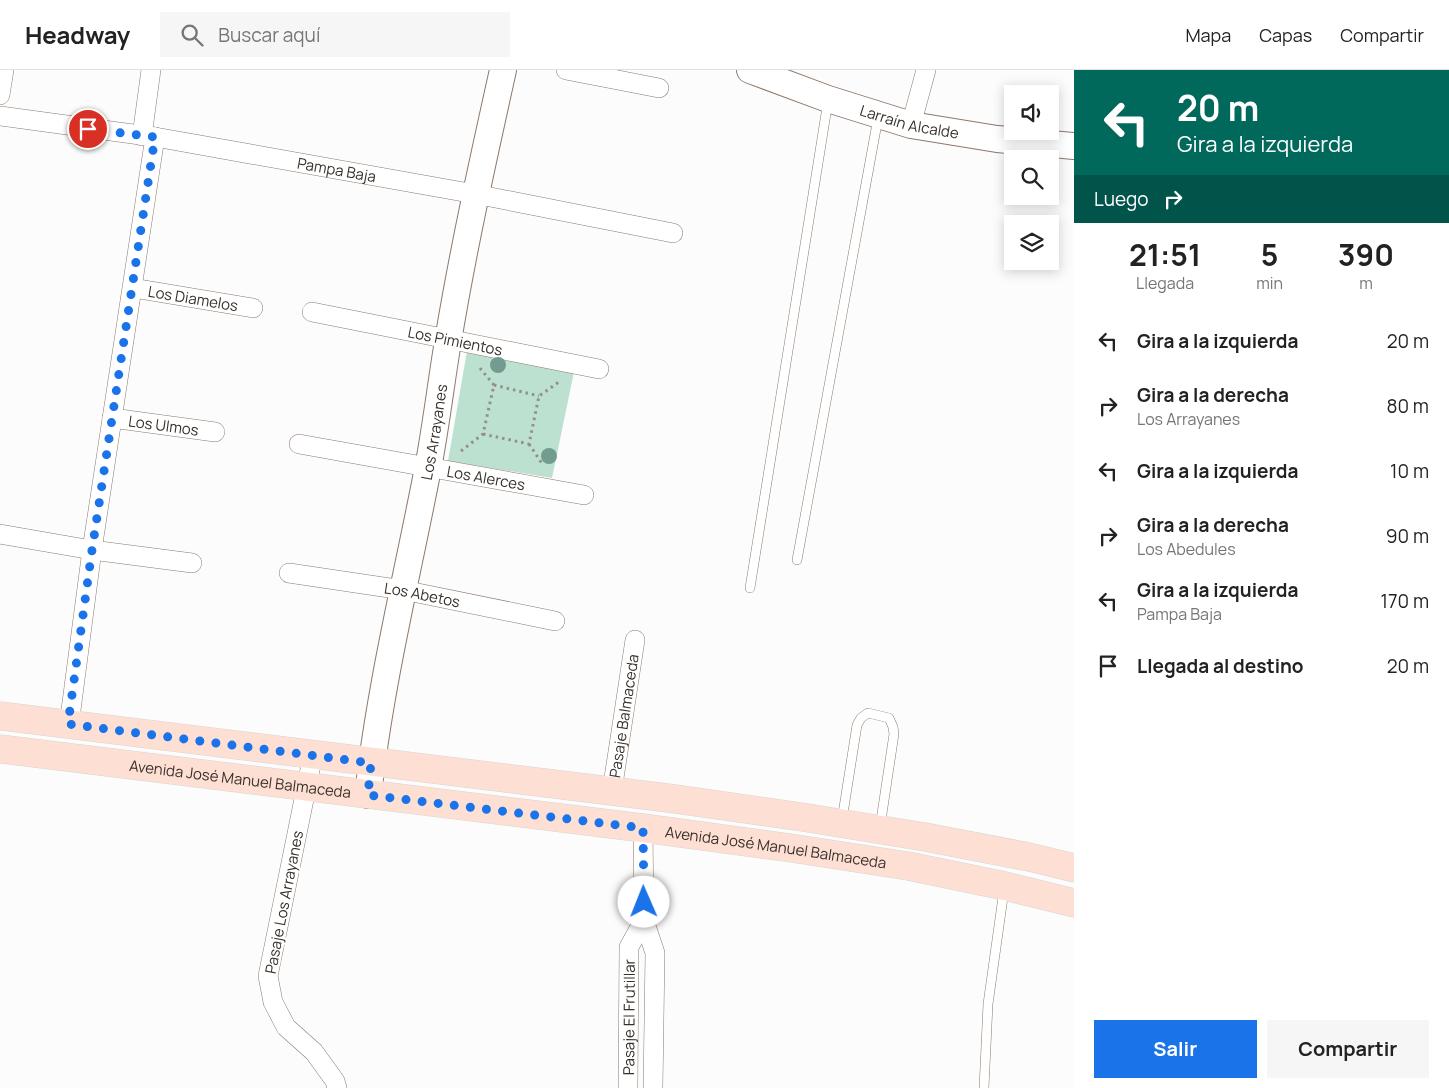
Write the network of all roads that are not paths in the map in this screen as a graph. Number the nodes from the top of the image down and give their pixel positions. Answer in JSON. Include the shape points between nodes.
{"nodes":[{"id":1,"x":4,"y":70,"type":"edge"},
{"id":2,"x":151,"y":70,"type":"edge"},
{"id":3,"x":503,"y":70,"type":"edge"},
{"id":4,"x":566,"y":70,"type":"edge"},
{"id":5,"x":750,"y":70,"type":"edge"},
{"id":6,"x":926,"y":70,"type":"edge"},
{"id":7,"x":659,"y":88,"type":"dead end"},
{"id":8,"x":0,"y":95,"type":"edge"},
{"id":9,"x":828,"y":99,"type":"junction"},
{"id":10,"x":879,"y":115,"type":"junction"},
{"id":11,"x":0,"y":116,"type":"edge"},
{"id":12,"x":911,"y":125,"type":"junction"},
{"id":13,"x":148,"y":137,"type":"junction"},
{"id":14,"x":1074,"y":146,"type":"edge"},
{"id":15,"x":476,"y":194,"type":"junction"},
{"id":16,"x":673,"y":233,"type":"dead end"},
{"id":17,"x":133,"y":288,"type":"junction"},
{"id":18,"x":253,"y":308,"type":"dead end"},
{"id":19,"x":312,"y":312,"type":"dead end"},
{"id":20,"x":448,"y":340,"type":"junction"},
{"id":21,"x":599,"y":369,"type":"dead end"},
{"id":22,"x":112,"y":418,"type":"junction"},
{"id":23,"x":215,"y":432,"type":"dead end"},
{"id":24,"x":299,"y":444,"type":"dead end"},
{"id":25,"x":428,"y":466,"type":"junction"},
{"id":26,"x":584,"y":494,"type":"dead end"},
{"id":27,"x":0,"y":534,"type":"edge"},
{"id":28,"x":92,"y":550,"type":"junction"},
{"id":29,"x":797,"y":560,"type":"dead end"},
{"id":30,"x":192,"y":563,"type":"dead end"},
{"id":31,"x":289,"y":573,"type":"dead end"},
{"id":32,"x":750,"y":588,"type":"dead end"},
{"id":33,"x":402,"y":590,"type":"junction"},
{"id":34,"x":554,"y":620,"type":"dead end"},
{"id":35,"x":635,"y":640,"type":"dead end"},
{"id":36,"x":0,"y":716,"type":"edge"},
{"id":37,"x":68,"y":724,"type":"junction"},
{"id":38,"x":0,"y":749,"type":"edge"},
{"id":39,"x":313,"y":755,"type":"junction"},
{"id":40,"x":371,"y":763,"type":"junction"},
{"id":41,"x":307,"y":787,"type":"junction"},
{"id":42,"x":612,"y":791,"type":"junction"},
{"id":43,"x":368,"y":795,"type":"junction"},
{"id":44,"x":842,"y":824,"type":"junction"},
{"id":45,"x":643,"y":828,"type":"junction"},
{"id":46,"x":880,"y":830,"type":"junction"},
{"id":47,"x":1074,"y":868,"type":"edge"},
{"id":48,"x":1005,"y":886,"type":"junction"},
{"id":49,"x":1074,"y":903,"type":"edge"},
{"id":50,"x":644,"y":920,"type":"junction"},
{"id":51,"x":337,"y":1088,"type":"edge"},
{"id":52,"x":628,"y":1088,"type":"edge"},
{"id":53,"x":653,"y":1088,"type":"edge"},
{"id":54,"x":984,"y":1088,"type":"edge"}],
"edges":[{"from":1,"to":8,"type":"street"},
{"from":2,"to":13,"type":"street"},
{"from":3,"to":15,"type":"street","name":"Los Arrayanes"},
{"from":4,"to":7,"type":"street"},
{"from":5,"to":9,"type":"street","name":"Larraín Alcalde"},
{"from":6,"to":12,"type":"street"},
{"from":9,"to":10,"type":"street","name":"Larraín Alcalde"},
{"from":9,"to":32,"type":"lane"},
{"from":10,"to":12,"type":"street","name":"Larraín Alcalde"},
{"from":10,"to":29,"type":"lane"},
{"from":11,"to":13,"type":"street","name":"Pampa Baja"},
{"from":12,"to":14,"type":"street","name":"Larraín Alcalde","via":[[997,140]]},
{"from":13,"to":15,"type":"street","name":"Pampa Baja"},
{"from":13,"to":17,"type":"street"},
{"from":15,"to":16,"type":"street","name":"Pampa Baja"},
{"from":15,"to":20,"type":"street","name":"Los Arrayanes"},
{"from":17,"to":18,"type":"street","name":"Los Diamelos"},
{"from":17,"to":22,"type":"street"},
{"from":19,"to":20,"type":"street","name":"Los Pimientos"},
{"from":20,"to":21,"type":"street","name":"Los Pimientos"},
{"from":20,"to":25,"type":"street","name":"Los Arrayanes"},
{"from":22,"to":23,"type":"street","name":"Los Ulmos"},
{"from":22,"to":28,"type":"street"},
{"from":24,"to":25,"type":"street","name":"Los Alerces"},
{"from":25,"to":26,"type":"street","name":"Los Alerces"},
{"from":25,"to":33,"type":"street","name":"Los Arrayanes"},
{"from":27,"to":28,"type":"street"},
{"from":28,"to":30,"type":"street"},
{"from":28,"to":37,"type":"street"},
{"from":31,"to":33,"type":"street","name":"Los Abetos"},
{"from":33,"to":34,"type":"street","name":"Los Abetos"},
{"from":33,"to":40,"type":"street","name":"Los Arrayanes"},
{"from":35,"to":42,"type":"street","name":"Pasaje Balmaceda"},
{"from":36,"to":37,"type":"main road","name":"Avenida José Manuel Balmaceda"},
{"from":37,"to":39,"type":"main road","name":"Avenida José Manuel Balmaceda"},
{"from":38,"to":41,"type":"main road","name":"Avenida José Manuel Balmaceda"},
{"from":39,"to":40,"type":"main road","name":"Avenida José Manuel Balmaceda"},
{"from":39,"to":41,"type":"street","name":"Pasaje Los Arrayanes"},
{"from":40,"to":42,"type":"main road","name":"Avenida José Manuel Balmaceda"},
{"from":40,"to":43,"type":"street","name":"Los Arrayanes"},
{"from":41,"to":43,"type":"main road","name":"Avenida José Manuel Balmaceda"},
{"from":41,"to":51,"type":"street","name":"Pasaje Los Arrayanes","via":[[268,976],[273,1002],[286,1028],[314,1052]]},
{"from":42,"to":44,"type":"main road","name":"Avenida José Manuel Balmaceda"},
{"from":43,"to":45,"type":"main road","name":"Avenida José Manuel Balmaceda"},
{"from":44,"to":46,"type":"main road","name":"Avenida José Manuel Balmaceda"},
{"from":44,"to":46,"type":"lane","via":[[857,725],[868,714],[888,718],[894,734]]},
{"from":45,"to":48,"type":"main road","name":"Avenida José Manuel Balmaceda","via":[[908,866]]},
{"from":45,"to":50,"type":"street","name":"Pasaje El Frutillar"},
{"from":46,"to":47,"type":"main road","name":"Avenida José Manuel Balmaceda"},
{"from":48,"to":49,"type":"main road","name":"Avenida José Manuel Balmaceda"},
{"from":48,"to":54,"type":"lane","via":[[988,1004]]},
{"from":50,"to":52,"type":"street","name":"Pasaje El Frutillar","via":[[629,947]]},
{"from":50,"to":53,"type":"street","name":"Pasaje El Frutillar","via":[[655,953]]}]}
